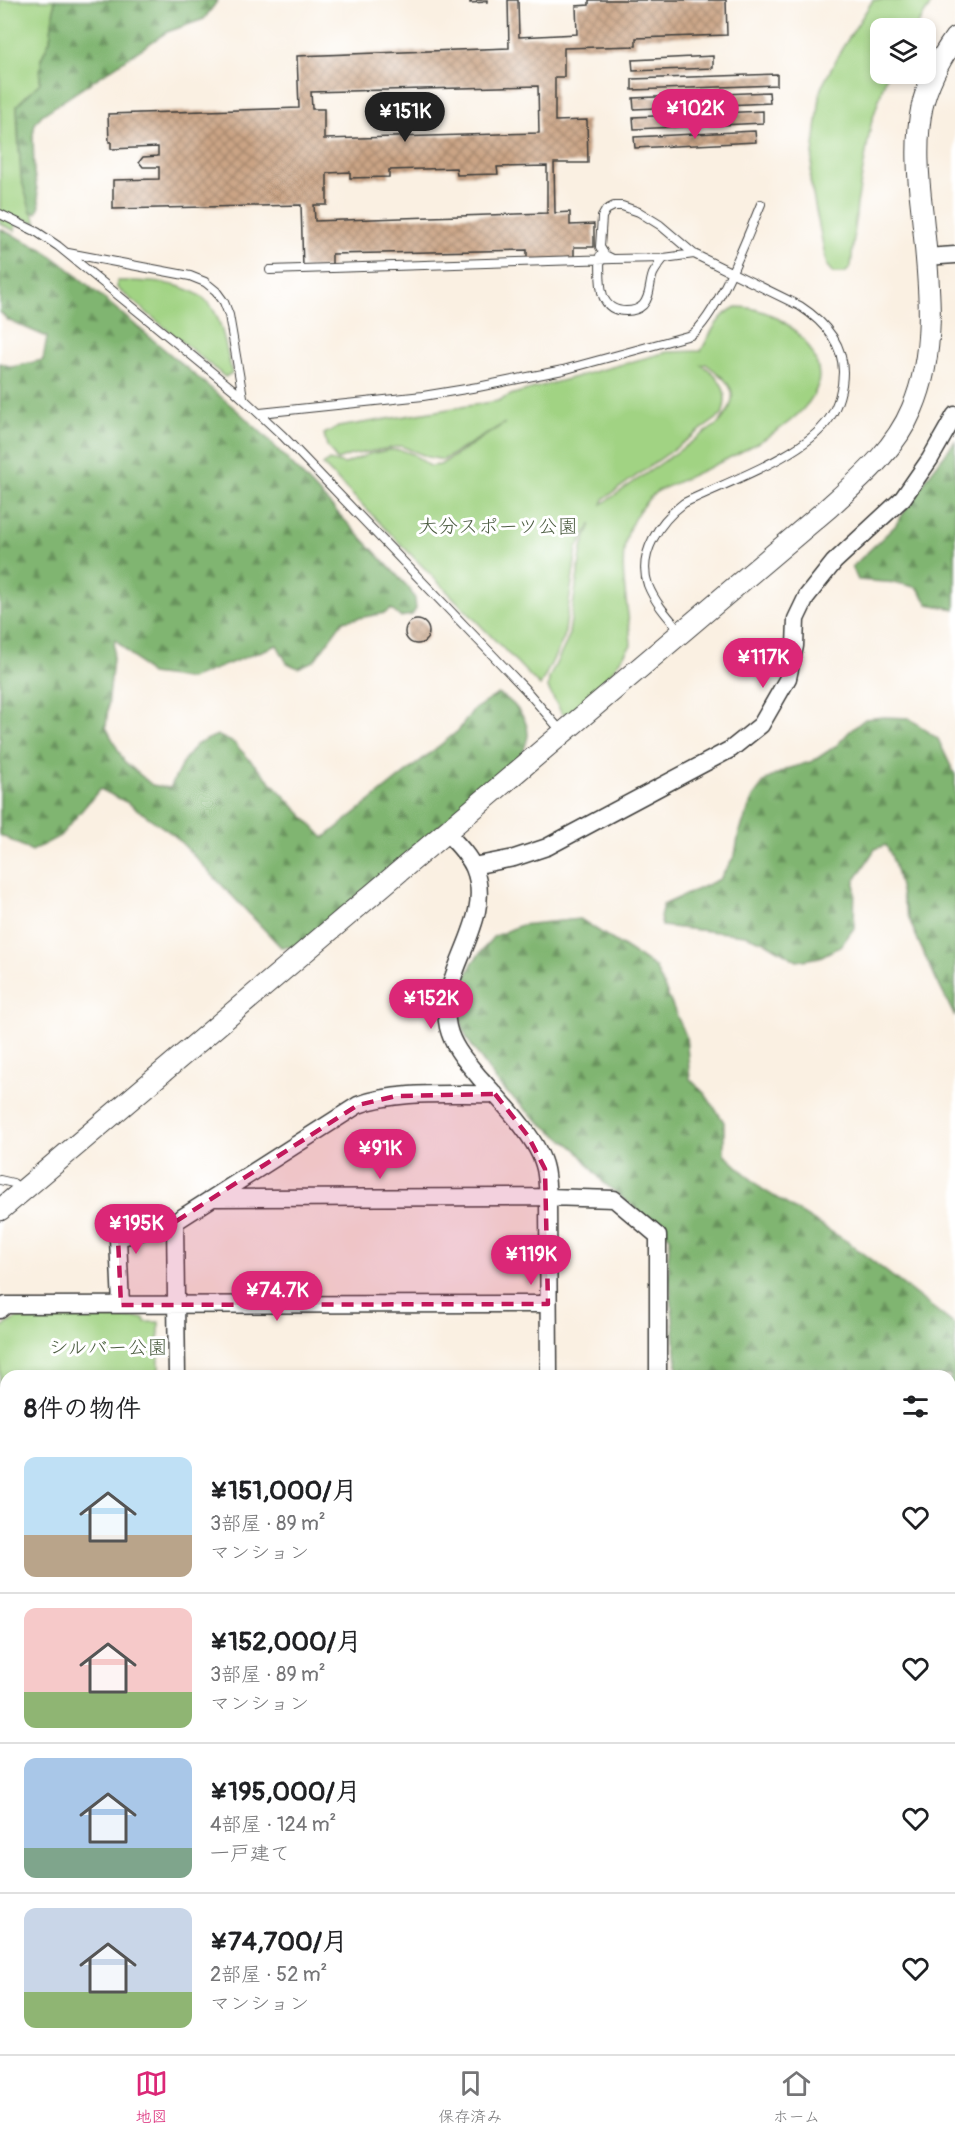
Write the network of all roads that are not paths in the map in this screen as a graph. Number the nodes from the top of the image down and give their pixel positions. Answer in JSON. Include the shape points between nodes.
{"nodes":[{"id":1,"x":955,"y":38,"type":"edge"},
{"id":2,"x":762,"y":204,"type":"dead end"},
{"id":3,"x":0,"y":214,"type":"edge"},
{"id":4,"x":600,"y":247,"type":"junction"},
{"id":5,"x":67,"y":253,"type":"junction"},
{"id":6,"x":694,"y":254,"type":"junction"},
{"id":7,"x":955,"y":255,"type":"edge"},
{"id":8,"x":926,"y":257,"type":"junction"},
{"id":9,"x":664,"y":258,"type":"junction"},
{"id":10,"x":613,"y":259,"type":"junction"},
{"id":11,"x":600,"y":260,"type":"junction"},
{"id":12,"x":270,"y":270,"type":"dead end"},
{"id":13,"x":732,"y":271,"type":"junction"},
{"id":14,"x":243,"y":398,"type":"junction"},
{"id":15,"x":260,"y":413,"type":"junction"},
{"id":16,"x":955,"y":415,"type":"edge"},
{"id":17,"x":681,"y":632,"type":"junction"},
{"id":18,"x":563,"y":732,"type":"junction"},
{"id":19,"x":446,"y":832,"type":"junction"},
{"id":20,"x":473,"y":866,"type":"junction"},
{"id":21,"x":495,"y":1094,"type":"junction"},
{"id":22,"x":0,"y":1180,"type":"edge"},
{"id":23,"x":22,"y":1191,"type":"junction"},
{"id":24,"x":548,"y":1197,"type":"junction"},
{"id":25,"x":213,"y":1198,"type":"junction"},
{"id":26,"x":0,"y":1210,"type":"edge"},
{"id":27,"x":175,"y":1222,"type":"junction"},
{"id":28,"x":548,"y":1304,"type":"junction"},
{"id":29,"x":121,"y":1305,"type":"junction"},
{"id":30,"x":176,"y":1305,"type":"junction"},
{"id":31,"x":0,"y":1310,"type":"edge"},
{"id":32,"x":177,"y":1370,"type":"edge"},
{"id":33,"x":549,"y":1370,"type":"edge"},
{"id":34,"x":658,"y":1370,"type":"edge"}],
"edges":[{"from":1,"to":8,"type":"street","via":[[937,66],[919,130]]},
{"from":2,"to":13,"type":"lane"},
{"from":3,"to":5,"type":"lane","via":[[37,232]]},
{"from":4,"to":6,"type":"lane","via":[[606,210],[622,206],[660,225]]},
{"from":4,"to":10,"type":"lane"},
{"from":4,"to":11,"type":"lane"},
{"from":5,"to":14,"type":"lane"},
{"from":5,"to":14,"type":"lane","via":[[175,272],[205,282],[216,291],[229,315]]},
{"from":6,"to":9,"type":"lane"},
{"from":6,"to":13,"type":"lane"},
{"from":7,"to":8,"type":"street"},
{"from":8,"to":17,"type":"street","via":[[927,354],[919,390],[899,433],[840,497]]},
{"from":9,"to":10,"type":"lane"},
{"from":9,"to":11,"type":"lane","via":[[653,274],[644,304],[622,311],[603,298]]},
{"from":10,"to":11,"type":"lane"},
{"from":11,"to":12,"type":"lane"},
{"from":13,"to":15,"type":"lane","via":[[701,325],[684,337],[502,383],[423,396]]},
{"from":13,"to":17,"type":"lane","via":[[800,306],[822,322],[842,358],[842,385],[830,418],[810,438],[684,503],[657,530],[646,563],[646,578],[657,602]]},
{"from":14,"to":15,"type":"lane"},
{"from":15,"to":18,"type":"lane"},
{"from":16,"to":20,"type":"street","via":[[903,498],[834,562],[807,596],[796,619],[788,678],[761,725],[731,749],[547,847]]},
{"from":17,"to":18,"type":"street"},
{"from":18,"to":19,"type":"street"},
{"from":19,"to":20,"type":"street"},
{"from":19,"to":23,"type":"street"},
{"from":20,"to":21,"type":"street","via":[[478,901],[450,987],[447,1025],[459,1054]]},
{"from":21,"to":24,"type":"street","via":[[538,1151],[545,1169]]},
{"from":21,"to":25,"type":"street","via":[[396,1096],[365,1102]]},
{"from":22,"to":23,"type":"lane","via":[[13,1183]]},
{"from":23,"to":26,"type":"street"},
{"from":24,"to":25,"type":"street"},
{"from":24,"to":28,"type":"street"},
{"from":24,"to":34,"type":"street","via":[[614,1199],[658,1236]]},
{"from":25,"to":27,"type":"street"},
{"from":27,"to":29,"type":"street","via":[[118,1238]]},
{"from":27,"to":30,"type":"street"},
{"from":28,"to":30,"type":"street"},
{"from":28,"to":33,"type":"street"},
{"from":29,"to":30,"type":"street"},
{"from":29,"to":31,"type":"street","via":[[6,1305]]},
{"from":30,"to":32,"type":"street"}]}
